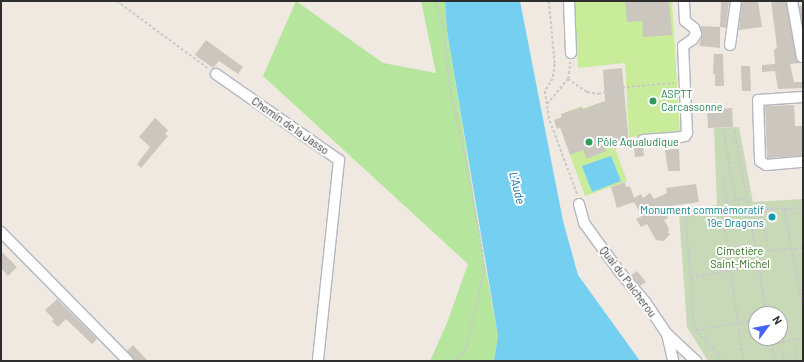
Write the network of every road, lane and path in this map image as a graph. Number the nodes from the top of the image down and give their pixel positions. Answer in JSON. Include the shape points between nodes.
{"nodes":[{"id":1,"x":117,"y":1,"type":"edge"},
{"id":2,"x":436,"y":1,"type":"edge"},
{"id":3,"x":549,"y":1,"type":"edge"},
{"id":4,"x":569,"y":1,"type":"edge"},
{"id":5,"x":684,"y":1,"type":"edge"},
{"id":6,"x":736,"y":1,"type":"edge"},
{"id":7,"x":792,"y":1,"type":"edge"},
{"id":8,"x":730,"y":45,"type":"dead end"},
{"id":9,"x":571,"y":53,"type":"joint"},
{"id":10,"x":802,"y":57,"type":"dead end"},
{"id":11,"x":216,"y":74,"type":"joint"},
{"id":12,"x":568,"y":79,"type":"junction"},
{"id":13,"x":674,"y":83,"type":"dead end"},
{"id":14,"x":803,"y":97,"type":"edge"},
{"id":15,"x":547,"y":104,"type":"junction"},
{"id":16,"x":735,"y":131,"type":"dead end"},
{"id":17,"x":724,"y":132,"type":"dead end"},
{"id":18,"x":643,"y":140,"type":"dead end"},
{"id":19,"x":803,"y":162,"type":"edge"},
{"id":20,"x":723,"y":175,"type":"dead end"},
{"id":21,"x":746,"y":198,"type":"junction"},
{"id":22,"x":736,"y":201,"type":"junction"},
{"id":23,"x":579,"y":204,"type":"joint"},
{"id":24,"x":784,"y":208,"type":"junction"},
{"id":25,"x":803,"y":208,"type":"edge"},
{"id":26,"x":748,"y":210,"type":"junction"},
{"id":27,"x":722,"y":213,"type":"junction"},
{"id":28,"x":803,"y":216,"type":"edge"},
{"id":29,"x":1,"y":232,"type":"edge"},
{"id":30,"x":792,"y":248,"type":"junction"},
{"id":31,"x":803,"y":248,"type":"edge"},
{"id":32,"x":758,"y":265,"type":"junction"},
{"id":33,"x":730,"y":271,"type":"junction"},
{"id":34,"x":691,"y":278,"type":"junction"},
{"id":35,"x":803,"y":288,"type":"edge"},
{"id":36,"x":799,"y":289,"type":"junction"},
{"id":37,"x":766,"y":306,"type":"edge"},
{"id":38,"x":803,"y":307,"type":"edge"},
{"id":39,"x":748,"y":321,"type":"edge"},
{"id":40,"x":738,"y":323,"type":"junction"},
{"id":41,"x":697,"y":330,"type":"junction"},
{"id":42,"x":667,"y":334,"type":"junction"},
{"id":43,"x":803,"y":338,"type":"edge"},
{"id":44,"x":788,"y":341,"type":"edge"},
{"id":45,"x":772,"y":346,"type":"edge"},
{"id":46,"x":795,"y":348,"type":"dead end"},
{"id":47,"x":783,"y":350,"type":"dead end"},
{"id":48,"x":128,"y":361,"type":"edge"},
{"id":49,"x":318,"y":361,"type":"edge"},
{"id":50,"x":455,"y":361,"type":"edge"},
{"id":51,"x":673,"y":361,"type":"edge"},
{"id":52,"x":696,"y":361,"type":"edge"},
{"id":53,"x":725,"y":361,"type":"edge"},
{"id":54,"x":743,"y":361,"type":"edge"},
{"id":55,"x":775,"y":361,"type":"edge"},
{"id":56,"x":785,"y":361,"type":"edge"},
{"id":57,"x":797,"y":361,"type":"edge"}],
"edges":[{"from":1,"to":11,"type":"path"},
{"from":2,"to":50,"type":"path","via":[[443,25],[450,88],[475,208],[484,266],[467,348]]},
{"from":3,"to":15,"type":"path","via":[[555,64],[553,79],[545,91]]},
{"from":4,"to":9,"type":"street"},
{"from":5,"to":18,"type":"street","via":[[685,21],[694,28],[696,34],[683,46],[687,133],[675,138]]},
{"from":6,"to":8,"type":"street"},
{"from":7,"to":10,"type":"street"},
{"from":9,"to":12,"type":"path"},
{"from":11,"to":49,"type":"street","name":"Chemin de la Jasso","via":[[339,160]]},
{"from":12,"to":13,"type":"path","via":[[587,92],[598,94],[628,87]]},
{"from":12,"to":15,"type":"path"},
{"from":14,"to":19,"type":"street","via":[[758,100],[760,160],[766,165]]},
{"from":15,"to":23,"type":"path","via":[[550,121],[577,192]]},
{"from":16,"to":21,"type":"path"},
{"from":17,"to":22,"type":"path"},
{"from":20,"to":22,"type":"path","via":[[727,203]]},
{"from":21,"to":22,"type":"path"},
{"from":21,"to":26,"type":"path"},
{"from":23,"to":42,"type":"street","name":"Quai du Paicherou","via":[[584,223]]},
{"from":24,"to":25,"type":"path"},
{"from":24,"to":28,"type":"path"},
{"from":24,"to":30,"type":"path"},
{"from":24,"to":30,"type":"path","via":[[760,210],[769,250]]},
{"from":26,"to":27,"type":"path"},
{"from":26,"to":32,"type":"path"},
{"from":27,"to":33,"type":"path"},
{"from":27,"to":34,"type":"path","via":[[686,217]]},
{"from":29,"to":48,"type":"street"},
{"from":30,"to":31,"type":"path"},
{"from":30,"to":36,"type":"path"},
{"from":32,"to":33,"type":"path"},
{"from":32,"to":37,"type":"path"},
{"from":33,"to":34,"type":"path"},
{"from":33,"to":40,"type":"path"},
{"from":34,"to":41,"type":"path","via":[[694,324]]},
{"from":35,"to":36,"type":"path"},
{"from":36,"to":38,"type":"path"},
{"from":39,"to":40,"type":"path"},
{"from":40,"to":41,"type":"path"},
{"from":40,"to":54,"type":"path"},
{"from":41,"to":53,"type":"path"},
{"from":42,"to":51,"type":"street","name":"Quai du Paicherou"},
{"from":42,"to":52,"type":"street"},
{"from":43,"to":44,"type":"path"},
{"from":45,"to":55,"type":"path"},
{"from":46,"to":57,"type":"path"},
{"from":47,"to":56,"type":"path"}]}
